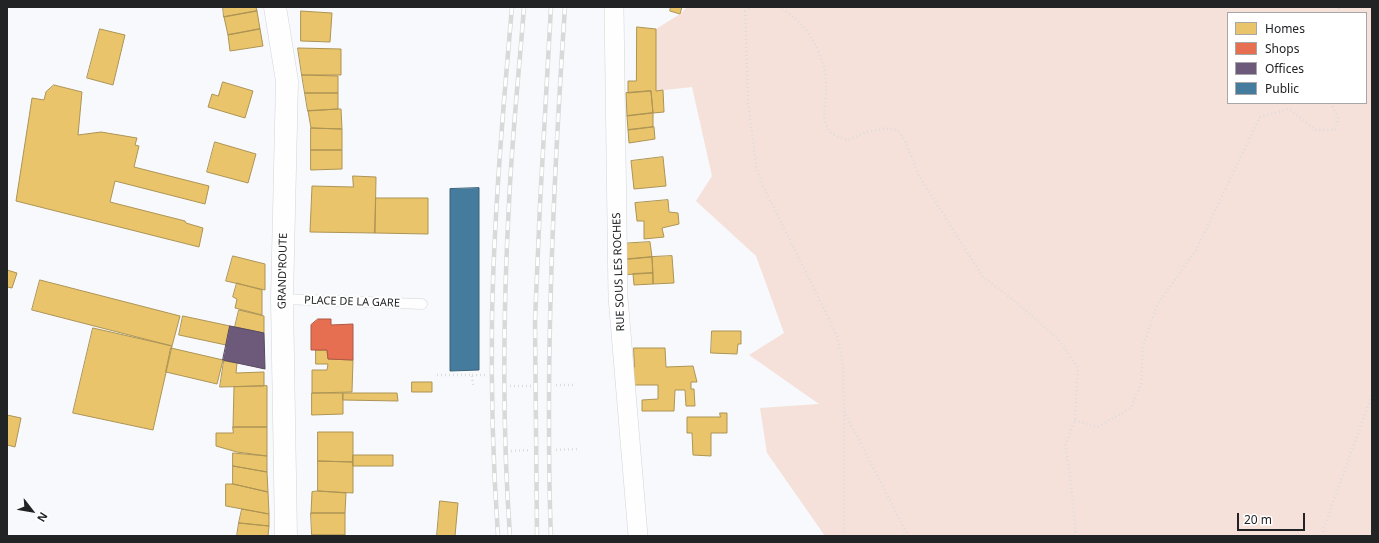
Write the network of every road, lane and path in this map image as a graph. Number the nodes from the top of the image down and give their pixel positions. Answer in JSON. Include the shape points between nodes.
{"nodes":[{"id":1,"x":275,"y":7,"type":"edge"},
{"id":2,"x":614,"y":7,"type":"edge"},
{"id":3,"x":751,"y":7,"type":"edge"},
{"id":4,"x":779,"y":7,"type":"edge"},
{"id":5,"x":745,"y":9,"type":"edge"},
{"id":6,"x":1331,"y":104,"type":"edge"},
{"id":7,"x":282,"y":299,"type":"junction"},
{"id":8,"x":422,"y":304,"type":"dead end"},
{"id":9,"x":437,"y":375,"type":"dead end"},
{"id":10,"x":472,"y":375,"type":"junction"},
{"id":11,"x":487,"y":375,"type":"dead end"},
{"id":12,"x":473,"y":385,"type":"dead end"},
{"id":13,"x":576,"y":385,"type":"dead end"},
{"id":14,"x":510,"y":386,"type":"dead end"},
{"id":15,"x":531,"y":386,"type":"dead end"},
{"id":16,"x":556,"y":386,"type":"dead end"},
{"id":17,"x":1372,"y":395,"type":"edge"},
{"id":18,"x":844,"y":411,"type":"junction"},
{"id":19,"x":1075,"y":420,"type":"junction"},
{"id":20,"x":531,"y":450,"type":"dead end"},
{"id":21,"x":556,"y":450,"type":"dead end"},
{"id":22,"x":577,"y":450,"type":"dead end"},
{"id":23,"x":511,"y":451,"type":"dead end"},
{"id":24,"x":286,"y":536,"type":"edge"},
{"id":25,"x":638,"y":536,"type":"edge"},
{"id":26,"x":844,"y":536,"type":"edge"},
{"id":27,"x":908,"y":536,"type":"edge"},
{"id":28,"x":1076,"y":536,"type":"edge"},
{"id":29,"x":1324,"y":536,"type":"edge"}],
"edges":[{"from":1,"to":7,"type":"street","name":"GRAND'ROUTE","via":[[287,81]]},
{"from":2,"to":25,"type":"street","name":"RUE SOUS LES ROCHES","via":[[618,296]]},
{"from":3,"to":5,"type":"path"},
{"from":4,"to":19,"type":"path","via":[[801,24],[816,48],[827,86],[824,115],[825,125],[830,133],[848,140],[882,129],[898,131],[919,176],[983,277],[1059,340],[1078,368]]},
{"from":5,"to":18,"type":"path","via":[[748,100],[756,166],[763,186],[837,337],[843,368]]},
{"from":6,"to":19,"type":"path","via":[[1338,118],[1335,130],[1316,130],[1289,109],[1260,117],[1196,250],[1158,305],[1143,347],[1141,384],[1131,408],[1097,427]]},
{"from":7,"to":8,"type":"lane","name":"PLACE DE LA GARE"},
{"from":7,"to":24,"type":"street","name":"GRAND'ROUTE"},
{"from":9,"to":10,"type":"path"},
{"from":10,"to":11,"type":"path"},
{"from":10,"to":12,"type":"path"},
{"from":13,"to":16,"type":"path"},
{"from":14,"to":15,"type":"path"},
{"from":17,"to":29,"type":"path","via":[[1323,530]]},
{"from":18,"to":26,"type":"path"},
{"from":18,"to":27,"type":"path"},
{"from":19,"to":28,"type":"path","via":[[1065,446]]},
{"from":20,"to":23,"type":"path"},
{"from":21,"to":22,"type":"path"}]}
